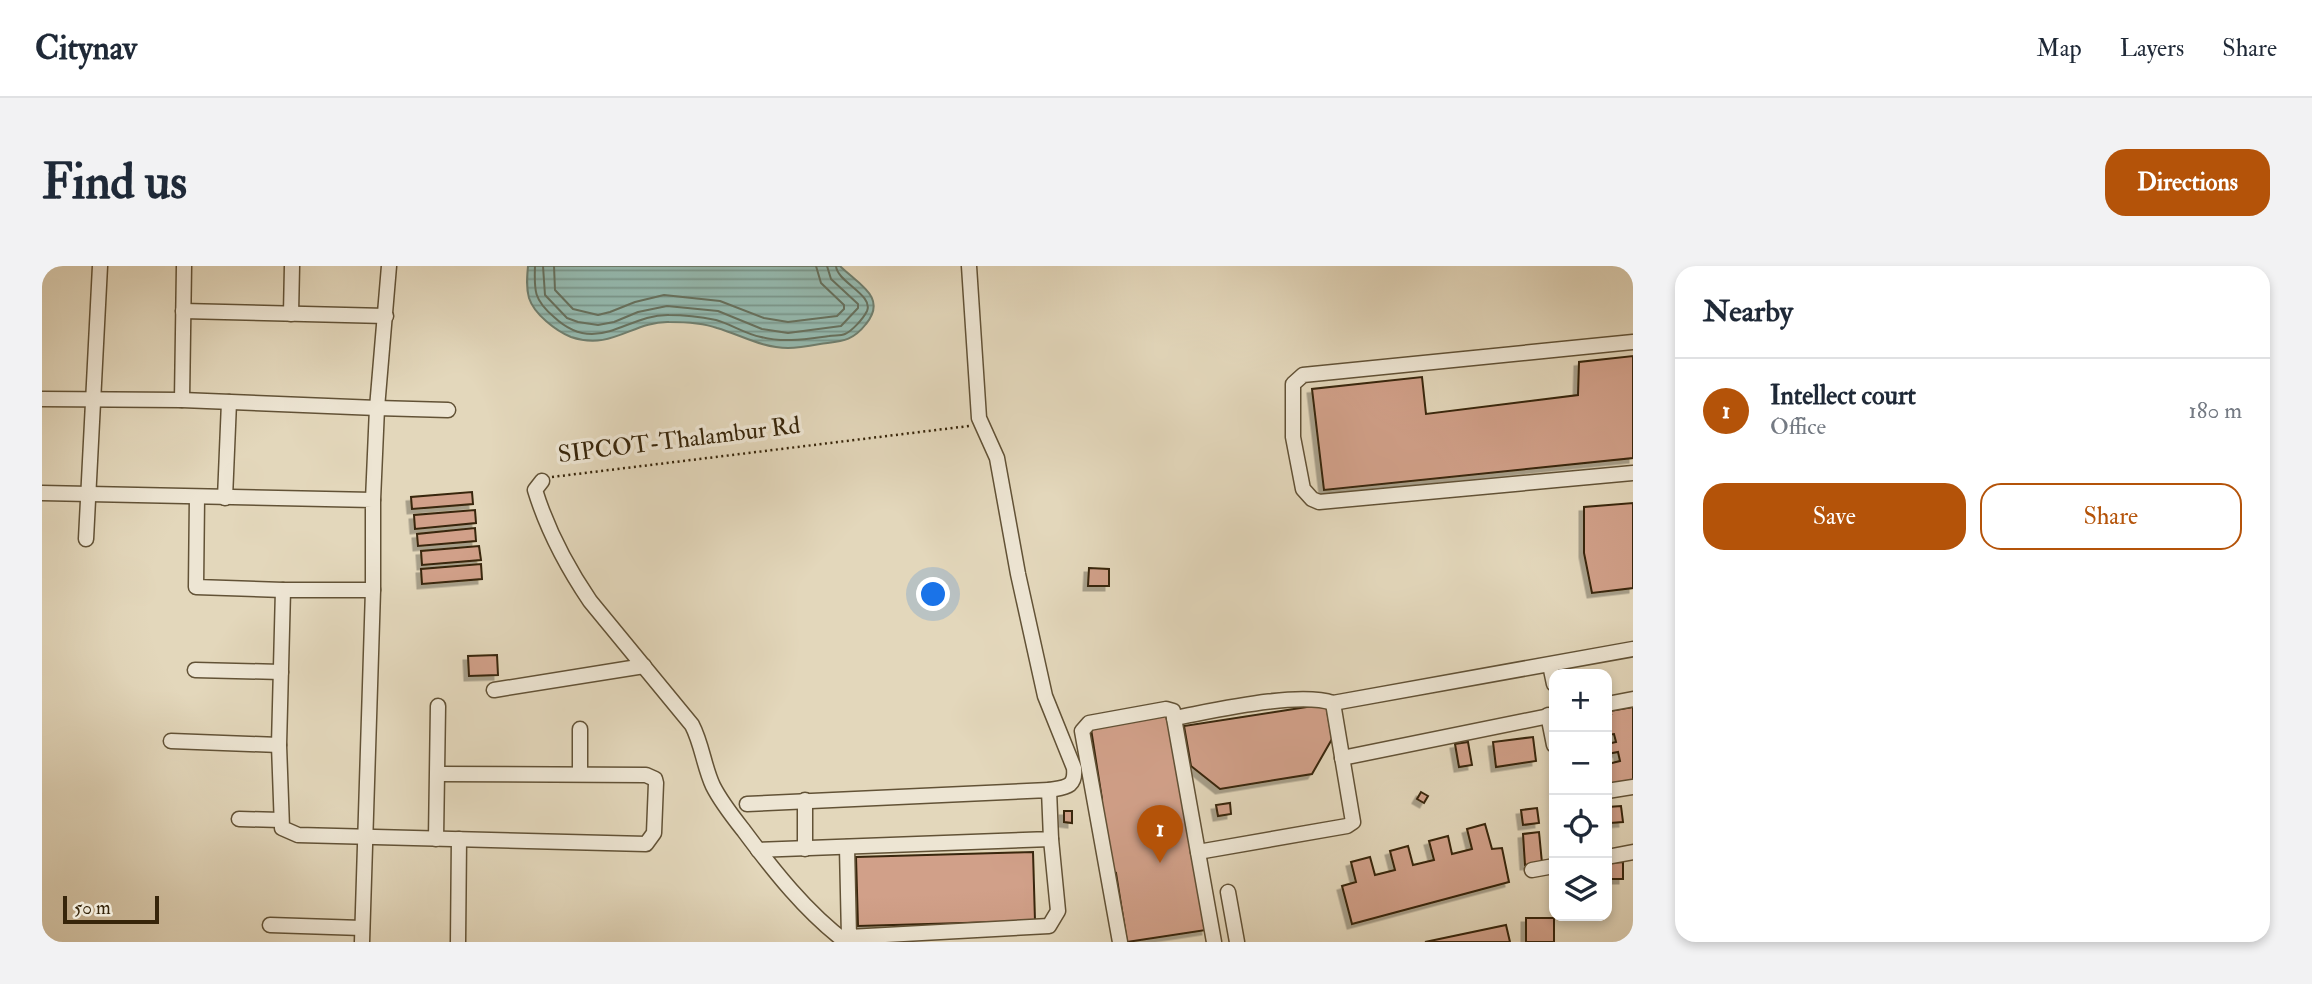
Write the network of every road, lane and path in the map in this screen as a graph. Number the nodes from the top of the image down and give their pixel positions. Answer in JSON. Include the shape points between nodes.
{"nodes":[{"id":1,"x":100,"y":266,"type":"edge"},
{"id":2,"x":184,"y":266,"type":"edge"},
{"id":3,"x":292,"y":266,"type":"edge"},
{"id":4,"x":389,"y":266,"type":"edge"},
{"id":5,"x":969,"y":266,"type":"edge"},
{"id":6,"x":183,"y":311,"type":"junction"},
{"id":7,"x":291,"y":314,"type":"junction"},
{"id":8,"x":386,"y":316,"type":"junction"},
{"id":9,"x":1633,"y":342,"type":"edge"},
{"id":10,"x":42,"y":399,"type":"edge"},
{"id":11,"x":94,"y":400,"type":"junction"},
{"id":12,"x":182,"y":400,"type":"junction"},
{"id":13,"x":229,"y":402,"type":"junction"},
{"id":14,"x":377,"y":408,"type":"junction"},
{"id":15,"x":447,"y":410,"type":"dead end"},
{"id":16,"x":979,"y":418,"type":"junction"},
{"id":17,"x":1633,"y":473,"type":"edge"},
{"id":18,"x":542,"y":481,"type":"joint"},
{"id":19,"x":42,"y":493,"type":"edge"},
{"id":20,"x":88,"y":495,"type":"junction"},
{"id":21,"x":197,"y":497,"type":"junction"},
{"id":22,"x":225,"y":498,"type":"junction"},
{"id":23,"x":373,"y":500,"type":"junction"},
{"id":24,"x":86,"y":540,"type":"dead end"},
{"id":25,"x":283,"y":590,"type":"junction"},
{"id":26,"x":373,"y":590,"type":"junction"},
{"id":27,"x":1633,"y":649,"type":"edge"},
{"id":28,"x":1550,"y":665,"type":"junction"},
{"id":29,"x":643,"y":666,"type":"junction"},
{"id":30,"x":1551,"y":669,"type":"edge"},
{"id":31,"x":195,"y":670,"type":"dead end"},
{"id":32,"x":281,"y":672,"type":"junction"},
{"id":33,"x":494,"y":690,"type":"dead end"},
{"id":34,"x":1633,"y":699,"type":"edge"},
{"id":35,"x":1612,"y":703,"type":"edge"},
{"id":36,"x":1333,"y":704,"type":"junction"},
{"id":37,"x":438,"y":706,"type":"dead end"},
{"id":38,"x":1549,"y":715,"type":"edge"},
{"id":39,"x":1174,"y":718,"type":"junction"},
{"id":40,"x":580,"y":729,"type":"dead end"},
{"id":41,"x":171,"y":740,"type":"dead end"},
{"id":42,"x":279,"y":745,"type":"junction"},
{"id":43,"x":1342,"y":758,"type":"junction"},
{"id":44,"x":438,"y":774,"type":"junction"},
{"id":45,"x":580,"y":774,"type":"junction"},
{"id":46,"x":1633,"y":787,"type":"edge"},
{"id":47,"x":1049,"y":790,"type":"junction"},
{"id":48,"x":1612,"y":790,"type":"edge"},
{"id":49,"x":805,"y":800,"type":"junction"},
{"id":50,"x":747,"y":804,"type":"dead end"},
{"id":51,"x":240,"y":819,"type":"dead end"},
{"id":52,"x":281,"y":820,"type":"junction"},
{"id":53,"x":366,"y":837,"type":"junction"},
{"id":54,"x":436,"y":839,"type":"junction"},
{"id":55,"x":460,"y":839,"type":"junction"},
{"id":56,"x":1051,"y":839,"type":"junction"},
{"id":57,"x":847,"y":847,"type":"junction"},
{"id":58,"x":805,"y":849,"type":"junction"},
{"id":59,"x":758,"y":850,"type":"junction"},
{"id":60,"x":1198,"y":852,"type":"junction"},
{"id":61,"x":1633,"y":852,"type":"edge"},
{"id":62,"x":1612,"y":856,"type":"edge"},
{"id":63,"x":1549,"y":867,"type":"edge"},
{"id":64,"x":1532,"y":870,"type":"dead end"},
{"id":65,"x":1228,"y":892,"type":"dead end"},
{"id":66,"x":270,"y":926,"type":"dead end"},
{"id":67,"x":362,"y":935,"type":"edge"},
{"id":68,"x":951,"y":936,"type":"edge"},
{"id":69,"x":458,"y":942,"type":"edge"},
{"id":70,"x":846,"y":942,"type":"edge"},
{"id":71,"x":1120,"y":942,"type":"edge"},
{"id":72,"x":1214,"y":942,"type":"edge"},
{"id":73,"x":1237,"y":942,"type":"edge"}],
"edges":[{"from":1,"to":11,"type":"street"},
{"from":2,"to":6,"type":"street"},
{"from":3,"to":7,"type":"street"},
{"from":4,"to":8,"type":"street"},
{"from":5,"to":16,"type":"street"},
{"from":6,"to":7,"type":"street"},
{"from":6,"to":12,"type":"street"},
{"from":7,"to":8,"type":"street"},
{"from":8,"to":14,"type":"street"},
{"from":9,"to":17,"type":"street","via":[[1303,375],[1293,384],[1293,437],[1303,489],[1319,502]]},
{"from":10,"to":11,"type":"street"},
{"from":11,"to":12,"type":"street"},
{"from":11,"to":20,"type":"street"},
{"from":12,"to":13,"type":"street"},
{"from":13,"to":14,"type":"street"},
{"from":13,"to":22,"type":"street"},
{"from":14,"to":15,"type":"street"},
{"from":14,"to":23,"type":"street"},
{"from":16,"to":18,"type":"path","name":"SIPCOT-Thalambur Rd","via":[[974,425],[955,429]]},
{"from":16,"to":47,"type":"street","via":[[997,458],[1045,696],[1074,768],[1073,782]]},
{"from":18,"to":29,"type":"street","name":"SIPCOT-Thalambur Rd","via":[[535,490],[540,506],[576,580]]},
{"from":19,"to":20,"type":"street"},
{"from":20,"to":21,"type":"street"},
{"from":20,"to":24,"type":"street"},
{"from":21,"to":22,"type":"street"},
{"from":21,"to":25,"type":"street","via":[[196,587]]},
{"from":22,"to":23,"type":"street"},
{"from":23,"to":26,"type":"street"},
{"from":25,"to":26,"type":"street"},
{"from":25,"to":32,"type":"street"},
{"from":26,"to":53,"type":"street"},
{"from":27,"to":28,"type":"street"},
{"from":28,"to":30,"type":"street"},
{"from":28,"to":36,"type":"street"},
{"from":29,"to":33,"type":"street"},
{"from":29,"to":59,"type":"street","name":"SIPCOT-Thalambur Rd","via":[[692,725],[714,787]]},
{"from":31,"to":32,"type":"street"},
{"from":32,"to":42,"type":"street"},
{"from":34,"to":35,"type":"street"},
{"from":36,"to":39,"type":"street","via":[[1321,699],[1267,702]]},
{"from":36,"to":43,"type":"street"},
{"from":37,"to":44,"type":"street"},
{"from":38,"to":43,"type":"street"},
{"from":39,"to":60,"type":"street"},
{"from":39,"to":71,"type":"street","via":[[1173,711],[1166,709],[1089,723],[1083,731]]},
{"from":40,"to":45,"type":"street"},
{"from":41,"to":42,"type":"street"},
{"from":42,"to":52,"type":"street"},
{"from":43,"to":60,"type":"street","via":[[1353,822],[1347,827]]},
{"from":44,"to":45,"type":"street"},
{"from":44,"to":54,"type":"street"},
{"from":45,"to":55,"type":"street","via":[[655,779],[652,839],[646,844]]},
{"from":46,"to":48,"type":"street"},
{"from":47,"to":49,"type":"street"},
{"from":47,"to":56,"type":"street"},
{"from":49,"to":50,"type":"street"},
{"from":49,"to":58,"type":"street"},
{"from":51,"to":52,"type":"street"},
{"from":52,"to":53,"type":"street","via":[[282,828],[298,835]]},
{"from":53,"to":54,"type":"street"},
{"from":53,"to":67,"type":"street"},
{"from":54,"to":55,"type":"street"},
{"from":55,"to":69,"type":"street"},
{"from":56,"to":57,"type":"street"},
{"from":56,"to":68,"type":"street","via":[[1058,911],[1049,926]]},
{"from":57,"to":58,"type":"street"},
{"from":57,"to":68,"type":"street","via":[[849,937]]},
{"from":58,"to":59,"type":"street"},
{"from":59,"to":70,"type":"street","name":"SIPCOT-Thalambur Rd","via":[[819,920]]},
{"from":60,"to":72,"type":"street"},
{"from":61,"to":62,"type":"street"},
{"from":63,"to":64,"type":"street"},
{"from":65,"to":73,"type":"street"},
{"from":66,"to":67,"type":"street"}]}
